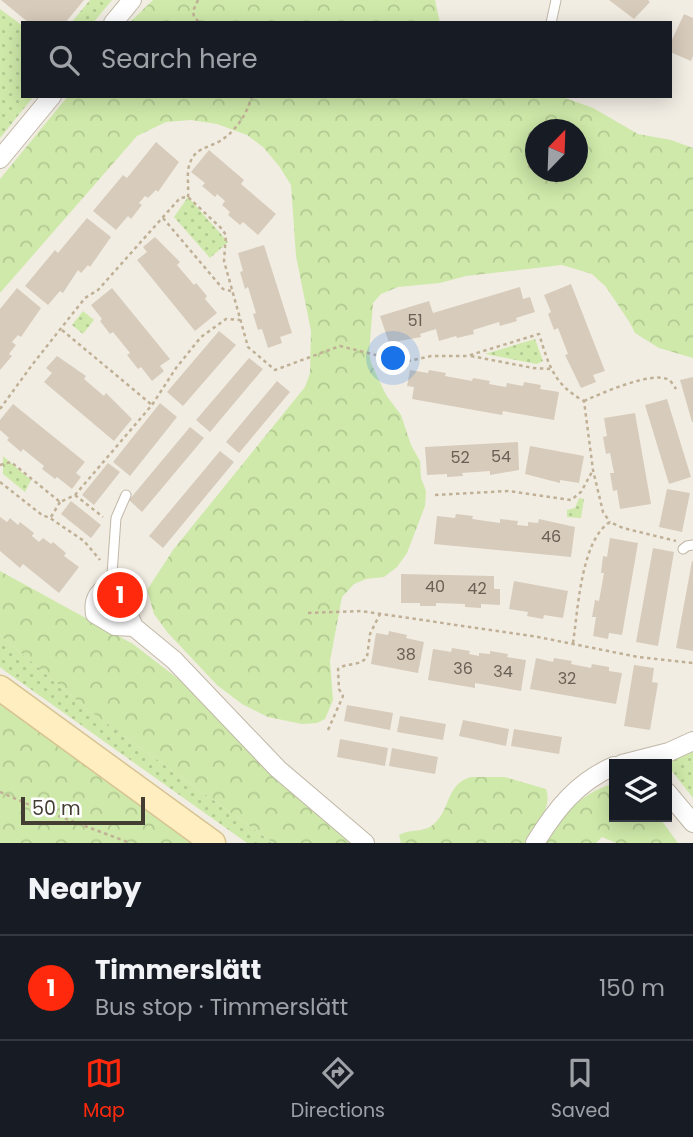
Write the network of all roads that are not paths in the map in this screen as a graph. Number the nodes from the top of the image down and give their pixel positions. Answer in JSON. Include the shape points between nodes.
{"nodes":[{"id":1,"x":132,"y":0,"type":"edge"},
{"id":2,"x":556,"y":0,"type":"edge"},
{"id":3,"x":115,"y":21,"type":"edge"},
{"id":4,"x":551,"y":21,"type":"edge"},
{"id":5,"x":50,"y":98,"type":"edge"},
{"id":6,"x":0,"y":159,"type":"edge"},
{"id":7,"x":126,"y":495,"type":"dead end"},
{"id":8,"x":112,"y":583,"type":"junction"},
{"id":9,"x":134,"y":627,"type":"junction"},
{"id":10,"x":0,"y":688,"type":"edge"},
{"id":11,"x":693,"y":741,"type":"edge"},
{"id":12,"x":652,"y":759,"type":"edge"},
{"id":13,"x":609,"y":769,"type":"edge"},
{"id":14,"x":672,"y":798,"type":"edge"},
{"id":15,"x":693,"y":823,"type":"edge"},
{"id":16,"x":213,"y":843,"type":"edge"},
{"id":17,"x":365,"y":843,"type":"edge"},
{"id":18,"x":535,"y":843,"type":"edge"}],
"edges":[{"from":1,"to":3,"type":"street"},
{"from":2,"to":4,"type":"lane"},
{"from":5,"to":6,"type":"street"},
{"from":7,"to":8,"type":"lane","via":[[116,518]]},
{"from":8,"to":9,"type":"street"},
{"from":8,"to":9,"type":"street","via":[[95,598],[95,614],[115,626]]},
{"from":9,"to":17,"type":"street","via":[[174,660],[278,769]]},
{"from":10,"to":16,"type":"street"},
{"from":11,"to":12,"type":"street"},
{"from":13,"to":18,"type":"street","via":[[564,800]]},
{"from":14,"to":15,"type":"street"}]}
